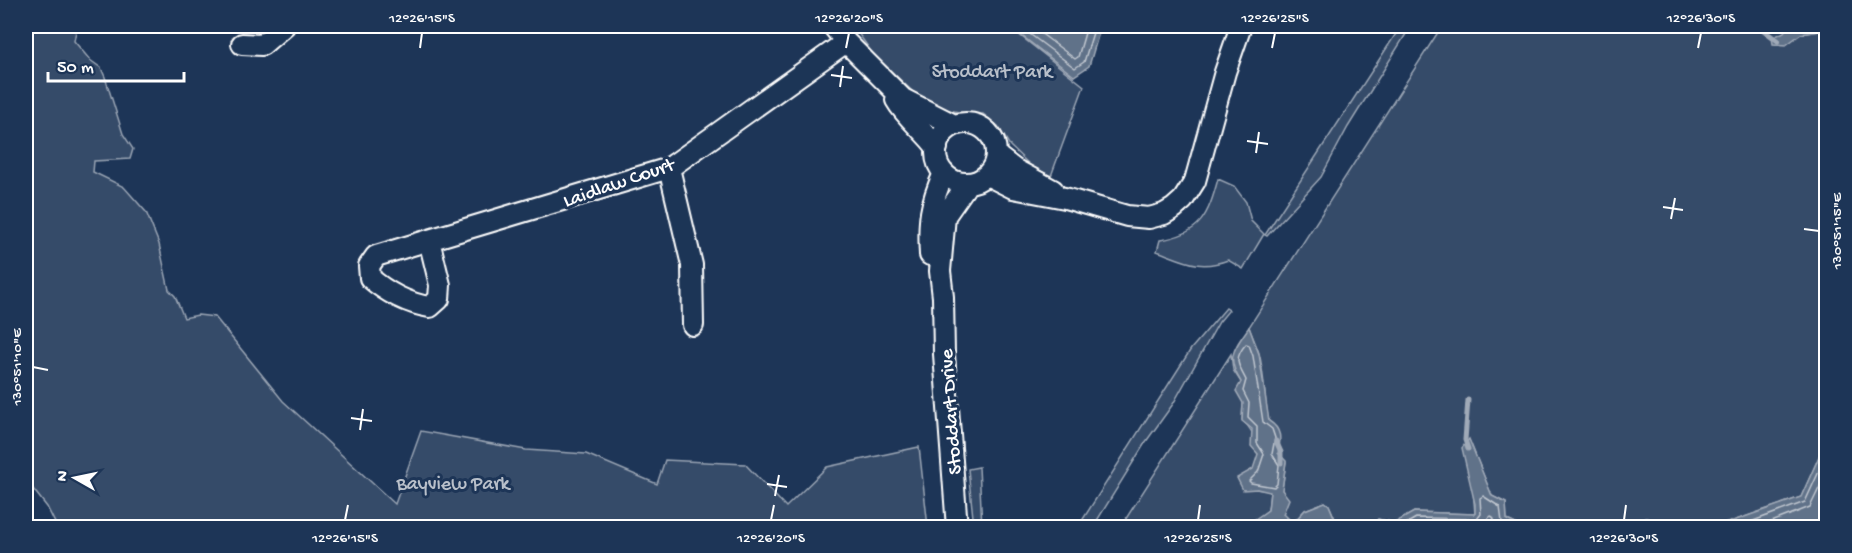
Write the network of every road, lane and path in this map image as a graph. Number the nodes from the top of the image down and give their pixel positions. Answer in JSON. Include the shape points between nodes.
{"nodes":[{"id":1,"x":284,"y":26,"type":"edge"},
{"id":2,"x":833,"y":26,"type":"edge"},
{"id":3,"x":1241,"y":26,"type":"edge"},
{"id":4,"x":846,"y":42,"type":"junction"},
{"id":5,"x":242,"y":45,"type":"dead end"},
{"id":6,"x":882,"y":77,"type":"junction"},
{"id":7,"x":954,"y":125,"type":"junction"},
{"id":8,"x":937,"y":148,"type":"junction"},
{"id":9,"x":996,"y":155,"type":"junction"},
{"id":10,"x":669,"y":168,"type":"junction"},
{"id":11,"x":944,"y":173,"type":"junction"},
{"id":12,"x":987,"y":175,"type":"junction"},
{"id":13,"x":968,"y":183,"type":"junction"},
{"id":14,"x":1065,"y":198,"type":"junction"},
{"id":15,"x":429,"y":240,"type":"dead end"},
{"id":16,"x":943,"y":297,"type":"junction"},
{"id":17,"x":693,"y":325,"type":"dead end"},
{"id":18,"x":957,"y":528,"type":"edge"}],
"edges":[{"from":1,"to":5,"type":"street","via":[[262,45]]},
{"from":2,"to":4,"type":"street"},
{"from":3,"to":14,"type":"street","via":[[1199,170],[1183,200],[1164,214],[1149,218]]},
{"from":4,"to":6,"type":"street"},
{"from":4,"to":10,"type":"street","name":"Laidlaw Court"},
{"from":6,"to":7,"type":"street","via":[[903,99]]},
{"from":6,"to":8,"type":"street","via":[[900,108]]},
{"from":7,"to":8,"type":"street"},
{"from":7,"to":9,"type":"street","via":[[978,125],[988,132]]},
{"from":8,"to":11,"type":"street"},
{"from":9,"to":12,"type":"street"},
{"from":9,"to":14,"type":"street"},
{"from":10,"to":15,"type":"street","name":"Laidlaw Court"},
{"from":10,"to":17,"type":"street","via":[[692,265]]},
{"from":11,"to":13,"type":"street"},
{"from":11,"to":16,"type":"street","name":"Stoddart Drive","via":[[929,219],[932,271]]},
{"from":12,"to":13,"type":"street"},
{"from":12,"to":14,"type":"street","via":[[1013,188]]},
{"from":13,"to":16,"type":"street","name":"Stoddart Drive","via":[[945,216],[940,271]]},
{"from":16,"to":18,"type":"street","name":"Stoddart Drive"}]}
